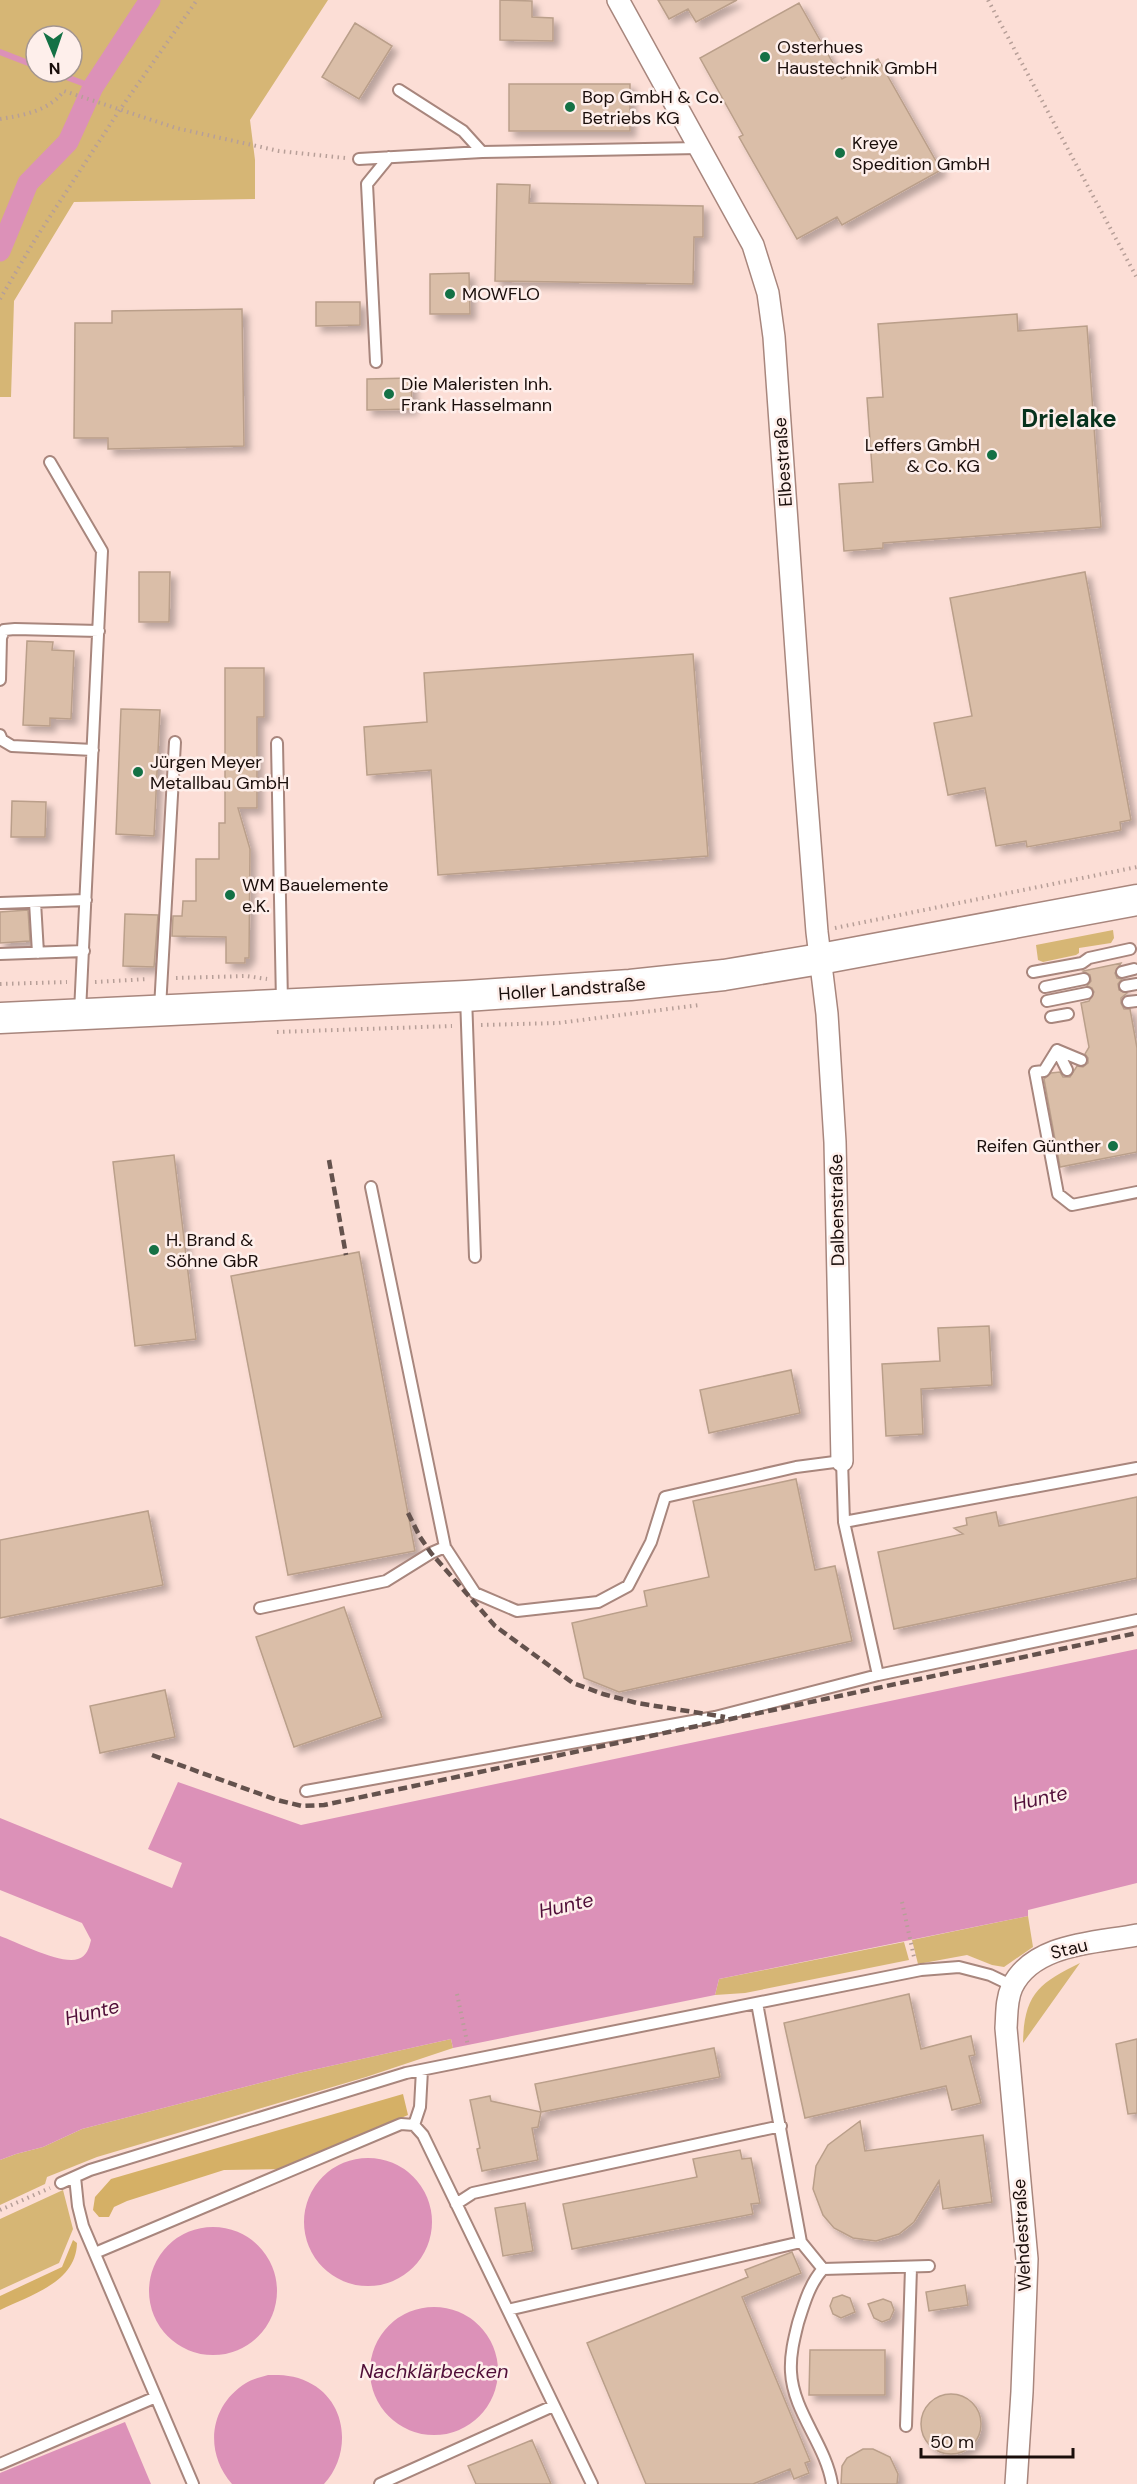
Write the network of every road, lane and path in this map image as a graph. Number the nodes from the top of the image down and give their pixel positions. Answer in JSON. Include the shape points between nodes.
{"nodes":[{"id":1,"x":197,"y":0,"type":"edge"},
{"id":2,"x":618,"y":0,"type":"edge"},
{"id":3,"x":988,"y":0,"type":"edge"},
{"id":4,"x":399,"y":90,"type":"dead end"},
{"id":5,"x":119,"y":111,"type":"junction"},
{"id":6,"x":0,"y":119,"type":"edge"},
{"id":7,"x":699,"y":148,"type":"junction"},
{"id":8,"x":482,"y":152,"type":"junction"},
{"id":9,"x":389,"y":157,"type":"junction"},
{"id":10,"x":359,"y":159,"type":"joint"},
{"id":11,"x":1137,"y":278,"type":"edge"},
{"id":12,"x":0,"y":299,"type":"edge"},
{"id":13,"x":376,"y":362,"type":"dead end"},
{"id":14,"x":50,"y":462,"type":"dead end"},
{"id":15,"x":99,"y":630,"type":"junction"},
{"id":16,"x":0,"y":680,"type":"edge"},
{"id":17,"x":0,"y":735,"type":"edge"},
{"id":18,"x":175,"y":742,"type":"dead end"},
{"id":19,"x":277,"y":743,"type":"dead end"},
{"id":20,"x":93,"y":750,"type":"junction"},
{"id":21,"x":1137,"y":867,"type":"edge"},
{"id":22,"x":86,"y":900,"type":"junction"},
{"id":23,"x":1137,"y":900,"type":"edge"},
{"id":24,"x":35,"y":902,"type":"junction"},
{"id":25,"x":0,"y":903,"type":"edge"},
{"id":26,"x":819,"y":946,"type":"junction"},
{"id":27,"x":1130,"y":950,"type":"dead end"},
{"id":28,"x":84,"y":951,"type":"junction"},
{"id":29,"x":38,"y":952,"type":"junction"},
{"id":30,"x":0,"y":954,"type":"edge"},
{"id":31,"x":1134,"y":969,"type":"dead end"},
{"id":32,"x":1033,"y":972,"type":"dead end"},
{"id":33,"x":1122,"y":972,"type":"dead end"},
{"id":34,"x":162,"y":979,"type":"junction"},
{"id":35,"x":1084,"y":979,"type":"dead end"},
{"id":36,"x":82,"y":982,"type":"junction"},
{"id":37,"x":0,"y":984,"type":"edge"},
{"id":38,"x":1137,"y":984,"type":"edge"},
{"id":39,"x":1125,"y":986,"type":"dead end"},
{"id":40,"x":1045,"y":987,"type":"dead end"},
{"id":41,"x":1087,"y":993,"type":"dead end"},
{"id":42,"x":282,"y":994,"type":"junction"},
{"id":43,"x":466,"y":996,"type":"junction"},
{"id":44,"x":1047,"y":1001,"type":"dead end"},
{"id":45,"x":159,"y":1011,"type":"junction"},
{"id":46,"x":1068,"y":1014,"type":"dead end"},
{"id":47,"x":80,"y":1015,"type":"junction"},
{"id":48,"x":1051,"y":1017,"type":"dead end"},
{"id":49,"x":0,"y":1018,"type":"edge"},
{"id":50,"x":1057,"y":1050,"type":"junction"},
{"id":51,"x":1081,"y":1060,"type":"dead end"},
{"id":52,"x":1068,"y":1070,"type":"dead end"},
{"id":53,"x":1052,"y":1073,"type":"dead end"},
{"id":54,"x":371,"y":1187,"type":"dead end"},
{"id":55,"x":1137,"y":1192,"type":"edge"},
{"id":56,"x":475,"y":1257,"type":"dead end"},
{"id":57,"x":842,"y":1461,"type":"junction"},
{"id":58,"x":1137,"y":1468,"type":"edge"},
{"id":59,"x":844,"y":1522,"type":"junction"},
{"id":60,"x":445,"y":1547,"type":"junction"},
{"id":61,"x":260,"y":1608,"type":"dead end"},
{"id":62,"x":1137,"y":1620,"type":"edge"},
{"id":63,"x":878,"y":1675,"type":"junction"},
{"id":64,"x":306,"y":1791,"type":"dead end"},
{"id":65,"x":902,"y":1902,"type":"dead end"},
{"id":66,"x":1137,"y":1935,"type":"edge"},
{"id":67,"x":914,"y":1958,"type":"dead end"},
{"id":68,"x":1013,"y":1986,"type":"junction"},
{"id":69,"x":457,"y":1994,"type":"dead end"},
{"id":70,"x":757,"y":2003,"type":"junction"},
{"id":71,"x":468,"y":2046,"type":"dead end"},
{"id":72,"x":422,"y":2070,"type":"junction"},
{"id":73,"x":414,"y":2125,"type":"junction"},
{"id":74,"x":781,"y":2126,"type":"junction"},
{"id":75,"x":75,"y":2177,"type":"junction"},
{"id":76,"x":61,"y":2183,"type":"joint"},
{"id":77,"x":456,"y":2204,"type":"junction"},
{"id":78,"x":0,"y":2210,"type":"edge"},
{"id":79,"x":801,"y":2242,"type":"junction"},
{"id":80,"x":95,"y":2253,"type":"junction"},
{"id":81,"x":929,"y":2266,"type":"dead end"},
{"id":82,"x":911,"y":2268,"type":"junction"},
{"id":83,"x":823,"y":2269,"type":"junction"},
{"id":84,"x":508,"y":2310,"type":"junction"},
{"id":85,"x":156,"y":2397,"type":"junction"},
{"id":86,"x":554,"y":2406,"type":"junction"},
{"id":87,"x":906,"y":2426,"type":"dead end"},
{"id":88,"x":0,"y":2464,"type":"edge"},
{"id":89,"x":193,"y":2484,"type":"edge"},
{"id":90,"x":381,"y":2484,"type":"edge"},
{"id":91,"x":592,"y":2484,"type":"edge"},
{"id":92,"x":832,"y":2484,"type":"edge"},
{"id":93,"x":1016,"y":2484,"type":"edge"}],
"edges":[{"from":1,"to":5,"type":"path"},
{"from":2,"to":7,"type":"street","name":"Elbestraße"},
{"from":3,"to":11,"type":"path"},
{"from":4,"to":8,"type":"lane","via":[[463,131]]},
{"from":5,"to":6,"type":"path","via":[[64,91],[54,104],[24,116]]},
{"from":5,"to":10,"type":"path","via":[[279,151]]},
{"from":5,"to":12,"type":"path"},
{"from":7,"to":8,"type":"lane"},
{"from":7,"to":26,"type":"street","name":"Elbestraße","via":[[753,245],[768,293]]},
{"from":8,"to":9,"type":"lane"},
{"from":9,"to":10,"type":"lane"},
{"from":9,"to":13,"type":"lane","via":[[367,184]]},
{"from":14,"to":15,"type":"lane","via":[[102,551]]},
{"from":15,"to":16,"type":"lane","via":[[4,630]]},
{"from":15,"to":20,"type":"lane"},
{"from":17,"to":20,"type":"lane","via":[[12,746]]},
{"from":18,"to":34,"type":"lane"},
{"from":19,"to":42,"type":"lane"},
{"from":20,"to":22,"type":"lane"},
{"from":21,"to":26,"type":"path"},
{"from":22,"to":24,"type":"lane"},
{"from":22,"to":28,"type":"lane"},
{"from":23,"to":26,"type":"main road","name":"Holler Landstraße"},
{"from":24,"to":25,"type":"lane"},
{"from":24,"to":29,"type":"lane"},
{"from":26,"to":43,"type":"main road","name":"Holler Landstraße","via":[[724,975],[630,986]]},
{"from":26,"to":57,"type":"street","name":"Dalbenstraße","via":[[836,1142]]},
{"from":27,"to":32,"type":"lane"},
{"from":28,"to":29,"type":"lane"},
{"from":28,"to":36,"type":"lane"},
{"from":29,"to":30,"type":"lane"},
{"from":31,"to":33,"type":"lane"},
{"from":34,"to":36,"type":"path"},
{"from":34,"to":42,"type":"path","via":[[246,976]]},
{"from":34,"to":45,"type":"lane"},
{"from":35,"to":40,"type":"lane"},
{"from":36,"to":37,"type":"path"},
{"from":36,"to":47,"type":"lane"},
{"from":38,"to":39,"type":"lane"},
{"from":41,"to":44,"type":"lane"},
{"from":42,"to":43,"type":"main road","name":"Holler Landstraße"},
{"from":42,"to":45,"type":"main road","name":"Holler Landstraße"},
{"from":43,"to":56,"type":"lane"},
{"from":45,"to":47,"type":"main road","name":"Holler Landstraße"},
{"from":46,"to":48,"type":"lane"},
{"from":47,"to":49,"type":"main road","name":"Holler Landstraße"},
{"from":50,"to":51,"type":"lane"},
{"from":50,"to":52,"type":"lane"},
{"from":50,"to":53,"type":"lane"},
{"from":50,"to":55,"type":"lane","via":[[1044,1071],[1035,1072],[1058,1194],[1072,1205]]},
{"from":54,"to":60,"type":"lane"},
{"from":57,"to":59,"type":"lane"},
{"from":57,"to":60,"type":"lane","via":[[796,1467],[665,1497],[651,1542],[628,1586],[598,1602],[517,1611],[475,1593]]},
{"from":58,"to":59,"type":"lane"},
{"from":59,"to":63,"type":"lane"},
{"from":60,"to":61,"type":"lane","via":[[386,1581]]},
{"from":62,"to":63,"type":"lane"},
{"from":63,"to":64,"type":"lane","via":[[716,1717]]},
{"from":65,"to":67,"type":"path"},
{"from":66,"to":68,"type":"street","name":"Stau","via":[[1042,1955]]},
{"from":68,"to":70,"type":"lane","via":[[959,1967],[921,1970]]},
{"from":68,"to":93,"type":"street","name":"Wehdestraße","via":[[1006,2028],[1027,2288]]},
{"from":69,"to":71,"type":"path"},
{"from":70,"to":72,"type":"lane"},
{"from":70,"to":74,"type":"lane"},
{"from":72,"to":73,"type":"lane","via":[[420,2107]]},
{"from":72,"to":75,"type":"lane"},
{"from":73,"to":77,"type":"lane","via":[[423,2135]]},
{"from":73,"to":80,"type":"lane","via":[[400,2124]]},
{"from":74,"to":77,"type":"lane","via":[[473,2193]]},
{"from":74,"to":79,"type":"lane"},
{"from":75,"to":76,"type":"lane"},
{"from":75,"to":80,"type":"lane","via":[[83,2226]]},
{"from":76,"to":78,"type":"path"},
{"from":77,"to":84,"type":"lane"},
{"from":79,"to":83,"type":"lane"},
{"from":79,"to":84,"type":"lane"},
{"from":80,"to":85,"type":"lane"},
{"from":81,"to":82,"type":"lane"},
{"from":82,"to":83,"type":"lane"},
{"from":82,"to":87,"type":"lane"},
{"from":83,"to":92,"type":"lane","via":[[816,2276],[803,2308],[792,2347],[791,2374],[796,2396],[830,2469]]},
{"from":84,"to":86,"type":"lane"},
{"from":85,"to":88,"type":"lane"},
{"from":85,"to":89,"type":"lane"},
{"from":86,"to":90,"type":"lane"},
{"from":86,"to":91,"type":"lane"}]}
